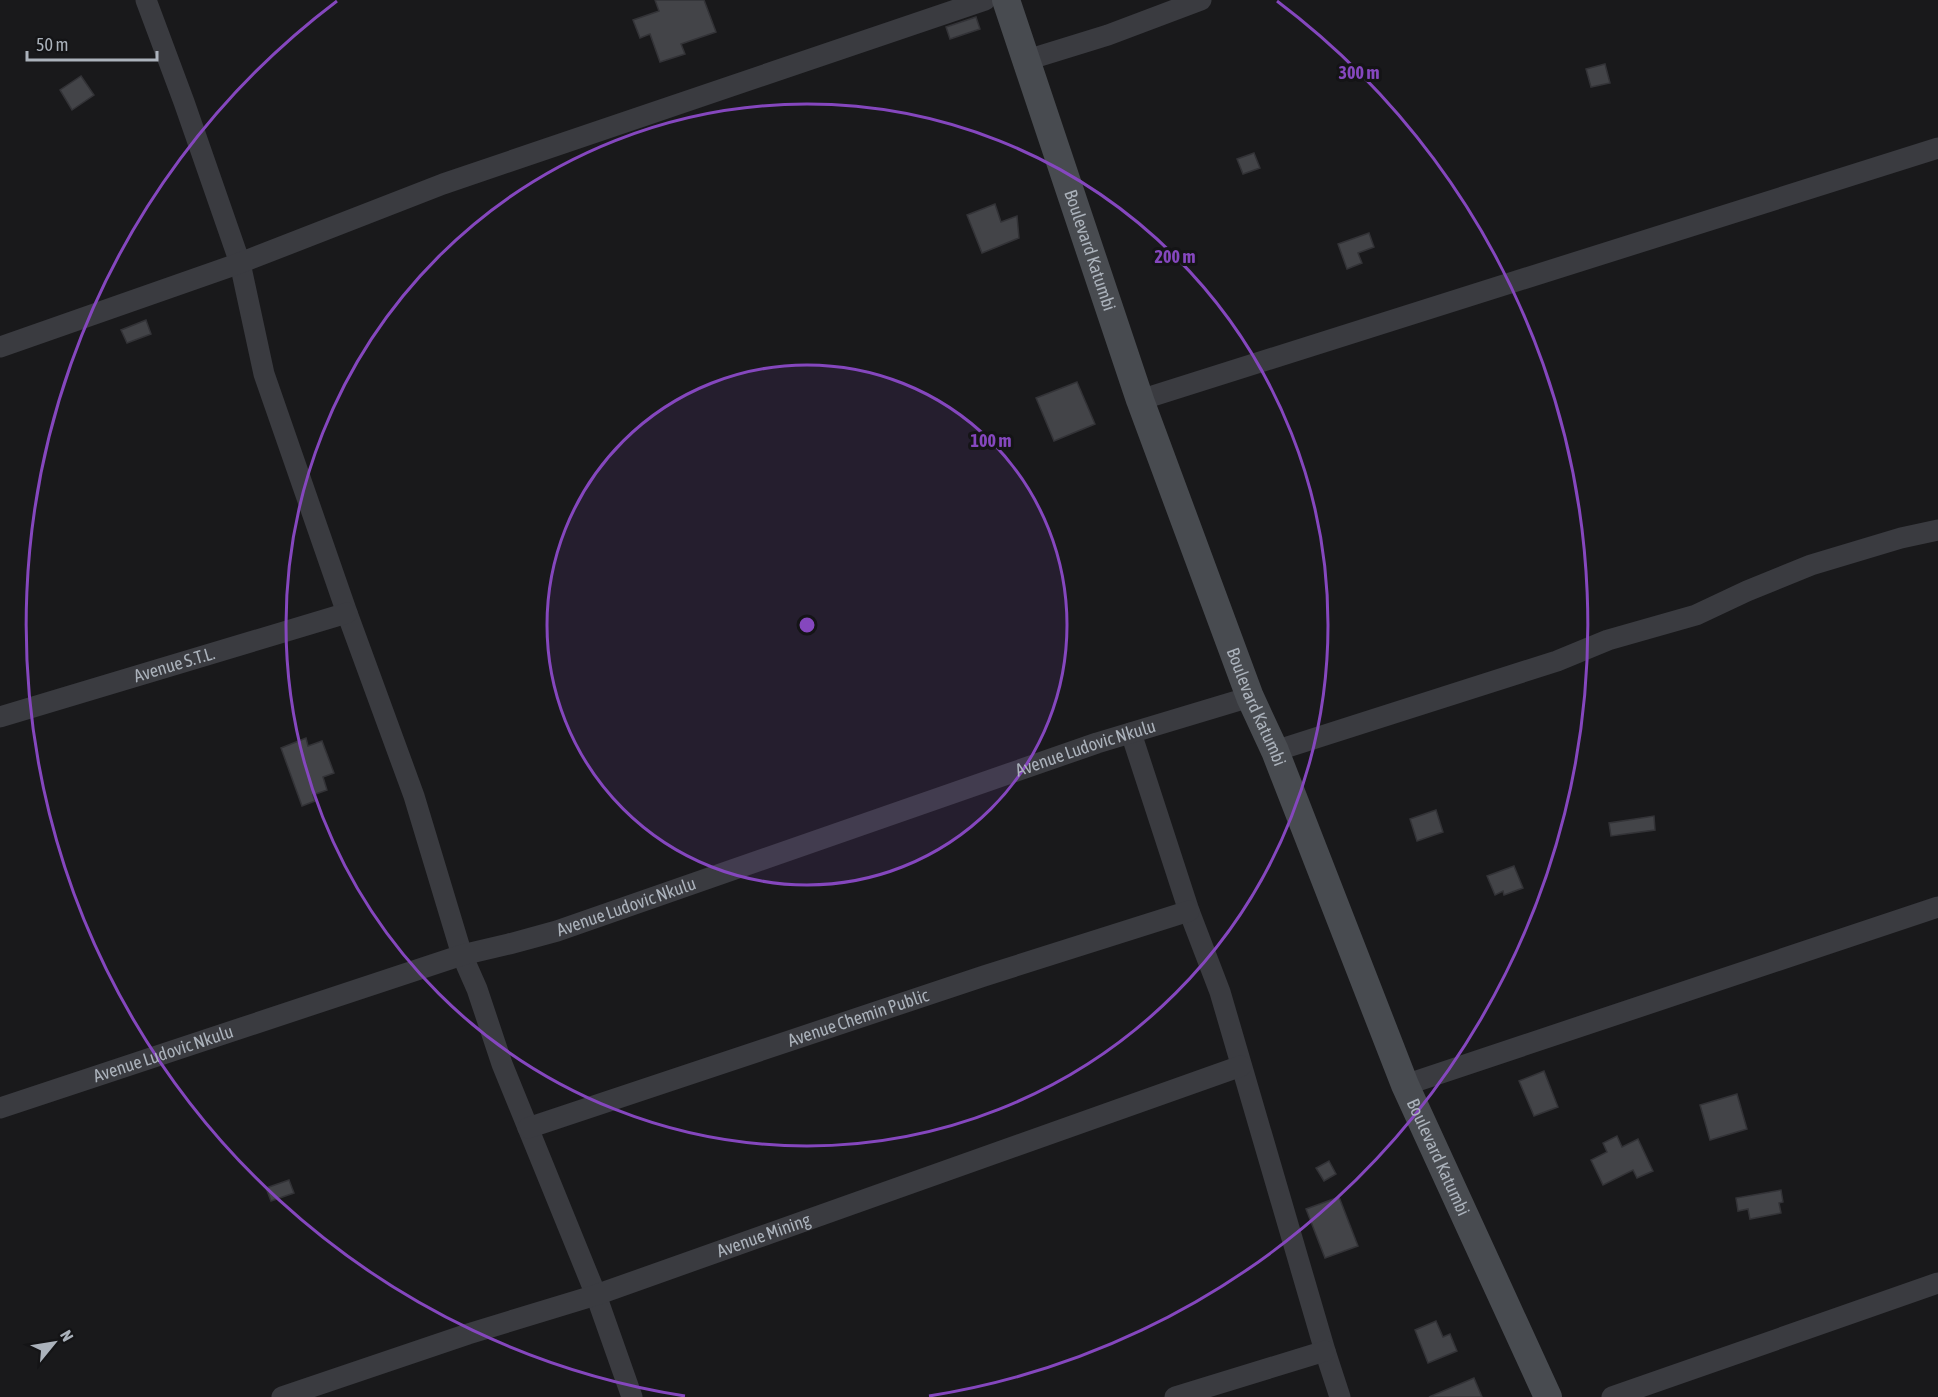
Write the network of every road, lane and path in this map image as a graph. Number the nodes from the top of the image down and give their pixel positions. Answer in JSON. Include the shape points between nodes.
{"nodes":[{"id":1,"x":146,"y":0,"type":"edge"},
{"id":2,"x":985,"y":0,"type":"edge"},
{"id":3,"x":1006,"y":0,"type":"edge"},
{"id":4,"x":1201,"y":0,"type":"edge"},
{"id":5,"x":1027,"y":60,"type":"junction"},
{"id":6,"x":1938,"y":148,"type":"edge"},
{"id":7,"x":240,"y":263,"type":"junction"},
{"id":8,"x":0,"y":346,"type":"edge"},
{"id":9,"x":1140,"y":400,"type":"junction"},
{"id":10,"x":1938,"y":530,"type":"edge"},
{"id":11,"x":347,"y":613,"type":"junction"},
{"id":12,"x":1250,"y":697,"type":"junction"},
{"id":13,"x":0,"y":717,"type":"edge"},
{"id":14,"x":1131,"y":733,"type":"junction"},
{"id":15,"x":1275,"y":751,"type":"junction"},
{"id":16,"x":1938,"y":907,"type":"edge"},
{"id":17,"x":1190,"y":911,"type":"junction"},
{"id":18,"x":462,"y":955,"type":"junction"},
{"id":19,"x":1241,"y":1066,"type":"junction"},
{"id":20,"x":1405,"y":1085,"type":"junction"},
{"id":21,"x":0,"y":1107,"type":"edge"},
{"id":22,"x":528,"y":1128,"type":"junction"},
{"id":23,"x":1938,"y":1283,"type":"edge"},
{"id":24,"x":596,"y":1295,"type":"junction"},
{"id":25,"x":1325,"y":1351,"type":"junction"},
{"id":26,"x":282,"y":1397,"type":"edge"},
{"id":27,"x":632,"y":1397,"type":"edge"},
{"id":28,"x":1175,"y":1397,"type":"edge"},
{"id":29,"x":1340,"y":1397,"type":"edge"},
{"id":30,"x":1548,"y":1397,"type":"edge"},
{"id":31,"x":1612,"y":1397,"type":"edge"}],
"edges":[{"from":1,"to":7,"type":"street"},
{"from":2,"to":7,"type":"street","via":[[443,184]]},
{"from":3,"to":5,"type":"street","name":"Boulevard Katumbi"},
{"from":4,"to":5,"type":"street"},
{"from":5,"to":9,"type":"street","name":"Boulevard Katumbi"},
{"from":6,"to":9,"type":"street"},
{"from":7,"to":8,"type":"street"},
{"from":7,"to":11,"type":"street","via":[[264,374]]},
{"from":9,"to":12,"type":"street","name":"Boulevard Katumbi"},
{"from":10,"to":15,"type":"street","via":[[1811,565],[1696,615],[1608,640],[1557,661]]},
{"from":11,"to":13,"type":"street","name":"Avenue S.T.L."},
{"from":11,"to":18,"type":"street","via":[[414,796]]},
{"from":12,"to":14,"type":"street","name":"Avenue Ludovic Nkulu"},
{"from":12,"to":15,"type":"street","name":"Boulevard Katumbi"},
{"from":14,"to":17,"type":"street"},
{"from":14,"to":18,"type":"street","name":"Avenue Ludovic Nkulu","via":[[557,931]]},
{"from":15,"to":20,"type":"street","name":"Boulevard Katumbi"},
{"from":16,"to":20,"type":"street"},
{"from":17,"to":19,"type":"street","via":[[1220,992]]},
{"from":17,"to":22,"type":"street","name":"Avenue Chemin Public","via":[[984,975]]},
{"from":18,"to":21,"type":"street","name":"Avenue Ludovic Nkulu"},
{"from":18,"to":22,"type":"street"},
{"from":19,"to":24,"type":"street","name":"Avenue Mining"},
{"from":19,"to":25,"type":"street"},
{"from":20,"to":30,"type":"street","name":"Boulevard Katumbi"},
{"from":22,"to":24,"type":"street"},
{"from":23,"to":31,"type":"street"},
{"from":24,"to":26,"type":"street","name":"Avenue Mining"},
{"from":24,"to":27,"type":"street"},
{"from":25,"to":28,"type":"street"},
{"from":25,"to":29,"type":"street"}]}
